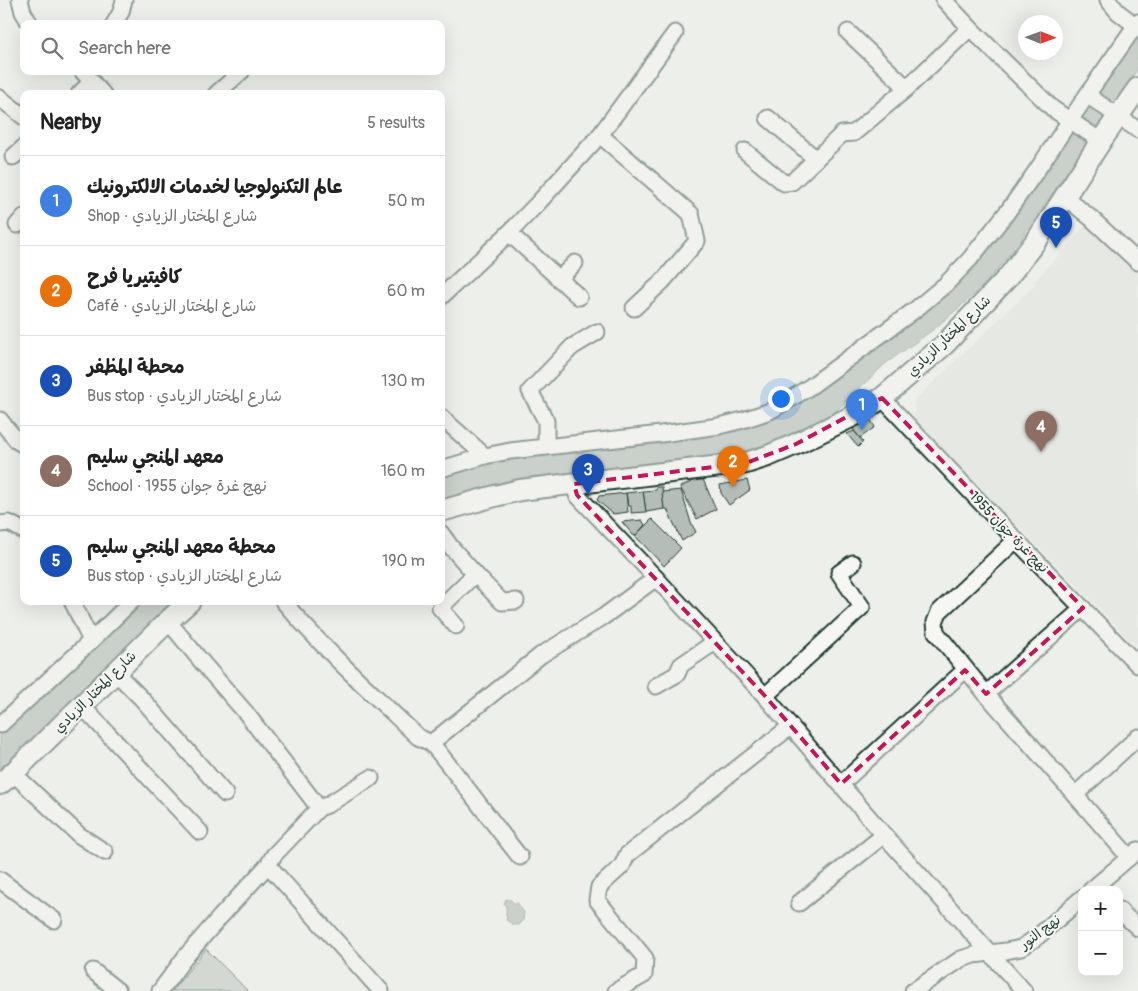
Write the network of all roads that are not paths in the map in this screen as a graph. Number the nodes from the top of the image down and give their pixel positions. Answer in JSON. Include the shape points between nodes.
{"nodes":[{"id":1,"x":20,"y":0,"type":"edge"},
{"id":2,"x":124,"y":0,"type":"edge"},
{"id":3,"x":944,"y":0,"type":"edge"},
{"id":4,"x":1108,"y":0,"type":"edge"},
{"id":5,"x":28,"y":20,"type":"edge"},
{"id":6,"x":116,"y":20,"type":"edge"},
{"id":7,"x":1137,"y":24,"type":"edge"},
{"id":8,"x":970,"y":28,"type":"junction"},
{"id":9,"x":848,"y":32,"type":"dead end"},
{"id":10,"x":675,"y":33,"type":"dead end"},
{"id":11,"x":237,"y":75,"type":"edge"},
{"id":12,"x":87,"y":76,"type":"edge"},
{"id":13,"x":907,"y":88,"type":"junction"},
{"id":14,"x":1138,"y":88,"type":"edge"},
{"id":15,"x":81,"y":90,"type":"edge"},
{"id":16,"x":99,"y":90,"type":"edge"},
{"id":17,"x":221,"y":90,"type":"edge"},
{"id":18,"x":1089,"y":96,"type":"junction"},
{"id":19,"x":0,"y":98,"type":"edge"},
{"id":20,"x":20,"y":114,"type":"edge"},
{"id":21,"x":1114,"y":114,"type":"junction"},
{"id":22,"x":768,"y":118,"type":"dead end"},
{"id":23,"x":1072,"y":121,"type":"junction"},
{"id":24,"x":1138,"y":130,"type":"edge"},
{"id":25,"x":600,"y":135,"type":"junction"},
{"id":26,"x":1098,"y":138,"type":"junction"},
{"id":27,"x":745,"y":151,"type":"dead end"},
{"id":28,"x":816,"y":159,"type":"junction"},
{"id":29,"x":1065,"y":197,"type":"junction"},
{"id":30,"x":509,"y":233,"type":"junction"},
{"id":31,"x":1138,"y":262,"type":"edge"},
{"id":32,"x":575,"y":263,"type":"dead end"},
{"id":33,"x":559,"y":279,"type":"junction"},
{"id":34,"x":445,"y":293,"type":"edge"},
{"id":35,"x":579,"y":298,"type":"dead end"},
{"id":36,"x":634,"y":308,"type":"dead end"},
{"id":37,"x":597,"y":332,"type":"dead end"},
{"id":38,"x":882,"y":398,"type":"junction"},
{"id":39,"x":0,"y":420,"type":"edge"},
{"id":40,"x":445,"y":421,"type":"edge"},
{"id":41,"x":20,"y":443,"type":"edge"},
{"id":42,"x":546,"y":447,"type":"junction"},
{"id":43,"x":485,"y":456,"type":"junction"},
{"id":44,"x":445,"y":468,"type":"edge"},
{"id":45,"x":574,"y":484,"type":"junction"},
{"id":46,"x":445,"y":510,"type":"edge"},
{"id":47,"x":0,"y":524,"type":"edge"},
{"id":48,"x":20,"y":529,"type":"edge"},
{"id":49,"x":445,"y":539,"type":"edge"},
{"id":50,"x":1016,"y":540,"type":"junction"},
{"id":51,"x":853,"y":563,"type":"dead end"},
{"id":52,"x":475,"y":574,"type":"junction"},
{"id":53,"x":656,"y":578,"type":"junction"},
{"id":54,"x":516,"y":601,"type":"dead end"},
{"id":55,"x":445,"y":603,"type":"edge"},
{"id":56,"x":74,"y":605,"type":"edge"},
{"id":57,"x":128,"y":605,"type":"edge"},
{"id":58,"x":186,"y":605,"type":"edge"},
{"id":59,"x":286,"y":605,"type":"edge"},
{"id":60,"x":443,"y":605,"type":"edge"},
{"id":61,"x":1083,"y":608,"type":"junction"},
{"id":62,"x":168,"y":621,"type":"junction"},
{"id":63,"x":456,"y":626,"type":"dead end"},
{"id":64,"x":91,"y":641,"type":"junction"},
{"id":65,"x":715,"y":642,"type":"junction"},
{"id":66,"x":1138,"y":664,"type":"edge"},
{"id":67,"x":965,"y":670,"type":"junction"},
{"id":68,"x":115,"y":672,"type":"junction"},
{"id":69,"x":656,"y":686,"type":"dead end"},
{"id":70,"x":986,"y":694,"type":"junction"},
{"id":71,"x":765,"y":696,"type":"junction"},
{"id":72,"x":82,"y":705,"type":"junction"},
{"id":73,"x":0,"y":725,"type":"edge"},
{"id":74,"x":791,"y":726,"type":"junction"},
{"id":75,"x":1138,"y":737,"type":"edge"},
{"id":76,"x":431,"y":743,"type":"junction"},
{"id":77,"x":4,"y":778,"type":"edge"},
{"id":78,"x":371,"y":778,"type":"dead end"},
{"id":79,"x":841,"y":784,"type":"junction"},
{"id":80,"x":225,"y":794,"type":"dead end"},
{"id":81,"x":1075,"y":795,"type":"junction"},
{"id":82,"x":319,"y":808,"type":"junction"},
{"id":83,"x":200,"y":832,"type":"dead end"},
{"id":84,"x":884,"y":835,"type":"junction"},
{"id":85,"x":105,"y":852,"type":"dead end"},
{"id":86,"x":1133,"y":854,"type":"edge"},
{"id":87,"x":520,"y":857,"type":"dead end"},
{"id":88,"x":268,"y":866,"type":"junction"},
{"id":89,"x":1,"y":883,"type":"edge"},
{"id":90,"x":1097,"y":886,"type":"edge"},
{"id":91,"x":1078,"y":901,"type":"edge"},
{"id":92,"x":799,"y":903,"type":"dead end"},
{"id":93,"x":1123,"y":914,"type":"edge"},
{"id":94,"x":54,"y":920,"type":"dead end"},
{"id":95,"x":1138,"y":928,"type":"edge"},
{"id":96,"x":990,"y":953,"type":"junction"},
{"id":97,"x":93,"y":971,"type":"dead end"},
{"id":98,"x":118,"y":991,"type":"edge"},
{"id":99,"x":160,"y":991,"type":"edge"},
{"id":100,"x":381,"y":991,"type":"edge"},
{"id":101,"x":616,"y":991,"type":"edge"},
{"id":102,"x":913,"y":991,"type":"edge"},
{"id":103,"x":1024,"y":991,"type":"edge"}],
"edges":[{"from":1,"to":5,"type":"street"},
{"from":2,"to":6,"type":"street"},
{"from":3,"to":8,"type":"street"},
{"from":4,"to":7,"type":"street","via":[[1118,12]]},
{"from":7,"to":18,"type":"street"},
{"from":8,"to":13,"type":"street"},
{"from":8,"to":23,"type":"street","via":[[1053,109]]},
{"from":9,"to":13,"type":"street"},
{"from":10,"to":25,"type":"street"},
{"from":11,"to":17,"type":"street"},
{"from":12,"to":15,"type":"street"},
{"from":12,"to":16,"type":"street"},
{"from":13,"to":28,"type":"street","via":[[854,134],[842,134]]},
{"from":14,"to":21,"type":"main road","name":"شارع المختار الزيادي"},
{"from":18,"to":21,"type":"street"},
{"from":18,"to":23,"type":"street"},
{"from":19,"to":20,"type":"street"},
{"from":21,"to":24,"type":"street"},
{"from":21,"to":26,"type":"main road","name":"شارع المختار الزيادي"},
{"from":22,"to":28,"type":"street"},
{"from":23,"to":26,"type":"street"},
{"from":23,"to":42,"type":"street","via":[[988,237],[946,284],[845,362],[789,400],[752,417],[719,426]]},
{"from":25,"to":30,"type":"street"},
{"from":25,"to":36,"type":"street","via":[[691,214],[695,228],[697,242]]},
{"from":26,"to":29,"type":"main road","name":"شارع المختار الزيادي"},
{"from":27,"to":28,"type":"street","via":[[784,183],[792,182]]},
{"from":29,"to":31,"type":"street"},
{"from":29,"to":38,"type":"main road","name":"شارع المختار الزيادي","via":[[1008,277],[944,346]]},
{"from":30,"to":33,"type":"street"},
{"from":30,"to":34,"type":"street"},
{"from":32,"to":33,"type":"street"},
{"from":33,"to":35,"type":"street"},
{"from":37,"to":42,"type":"street","via":[[572,348],[530,391],[546,421]]},
{"from":38,"to":45,"type":"main road","name":"شارع المختار الزيادي","via":[[861,412],[768,456],[746,462]]},
{"from":38,"to":50,"type":"street","name":"نهج غرة جوان 1955"},
{"from":39,"to":41,"type":"street"},
{"from":40,"to":43,"type":"street"},
{"from":42,"to":43,"type":"street"},
{"from":43,"to":44,"type":"street"},
{"from":45,"to":46,"type":"main road","name":"شارع المختار الزيادي","via":[[520,490]]},
{"from":45,"to":53,"type":"street","via":[[577,495]]},
{"from":47,"to":48,"type":"street","via":[[9,522]]},
{"from":49,"to":52,"type":"street"},
{"from":50,"to":61,"type":"street","name":"نهج غرة جوان 1955"},
{"from":50,"to":67,"type":"street","via":[[939,612],[935,622],[936,632]]},
{"from":51,"to":71,"type":"street","via":[[839,573],[862,607]]},
{"from":52,"to":54,"type":"street","via":[[502,602]]},
{"from":52,"to":55,"type":"street"},
{"from":53,"to":65,"type":"street"},
{"from":53,"to":76,"type":"street","via":[[603,617],[541,655]]},
{"from":56,"to":64,"type":"street"},
{"from":57,"to":64,"type":"street"},
{"from":58,"to":62,"type":"main road","name":"شارع المختار الزيادي"},
{"from":59,"to":76,"type":"street","via":[[418,737]]},
{"from":60,"to":63,"type":"street","via":[[440,608]]},
{"from":61,"to":66,"type":"street","name":"نهج غرة جوان 1955"},
{"from":61,"to":70,"type":"street"},
{"from":62,"to":68,"type":"main road","name":"شارع المختار الزيادي"},
{"from":62,"to":82,"type":"street","via":[[246,712]]},
{"from":64,"to":73,"type":"street"},
{"from":65,"to":69,"type":"street","via":[[681,665],[677,674]]},
{"from":65,"to":71,"type":"street"},
{"from":67,"to":70,"type":"street"},
{"from":67,"to":79,"type":"street"},
{"from":68,"to":72,"type":"main road","name":"شارع المختار الزيادي"},
{"from":68,"to":80,"type":"street"},
{"from":70,"to":81,"type":"street"},
{"from":71,"to":74,"type":"street"},
{"from":72,"to":77,"type":"main road","name":"شارع المختار الزيادي"},
{"from":72,"to":83,"type":"street"},
{"from":74,"to":79,"type":"street"},
{"from":74,"to":101,"type":"street","via":[[628,855],[622,866],[599,887],[597,900],[646,958],[644,975]]},
{"from":75,"to":81,"type":"street"},
{"from":76,"to":87,"type":"street"},
{"from":77,"to":85,"type":"street"},
{"from":78,"to":82,"type":"street"},
{"from":79,"to":84,"type":"street"},
{"from":81,"to":86,"type":"street"},
{"from":82,"to":88,"type":"street","via":[[274,855]]},
{"from":84,"to":92,"type":"street"},
{"from":84,"to":96,"type":"street"},
{"from":86,"to":90,"type":"street"},
{"from":88,"to":99,"type":"street","via":[[209,929]]},
{"from":88,"to":100,"type":"street"},
{"from":89,"to":94,"type":"street"},
{"from":91,"to":96,"type":"street","name":"نهج النور","via":[[1021,948]]},
{"from":93,"to":95,"type":"street"},
{"from":96,"to":102,"type":"street","name":"نهج النور","via":[[961,959]]},
{"from":96,"to":103,"type":"street"},
{"from":97,"to":98,"type":"street"}]}
